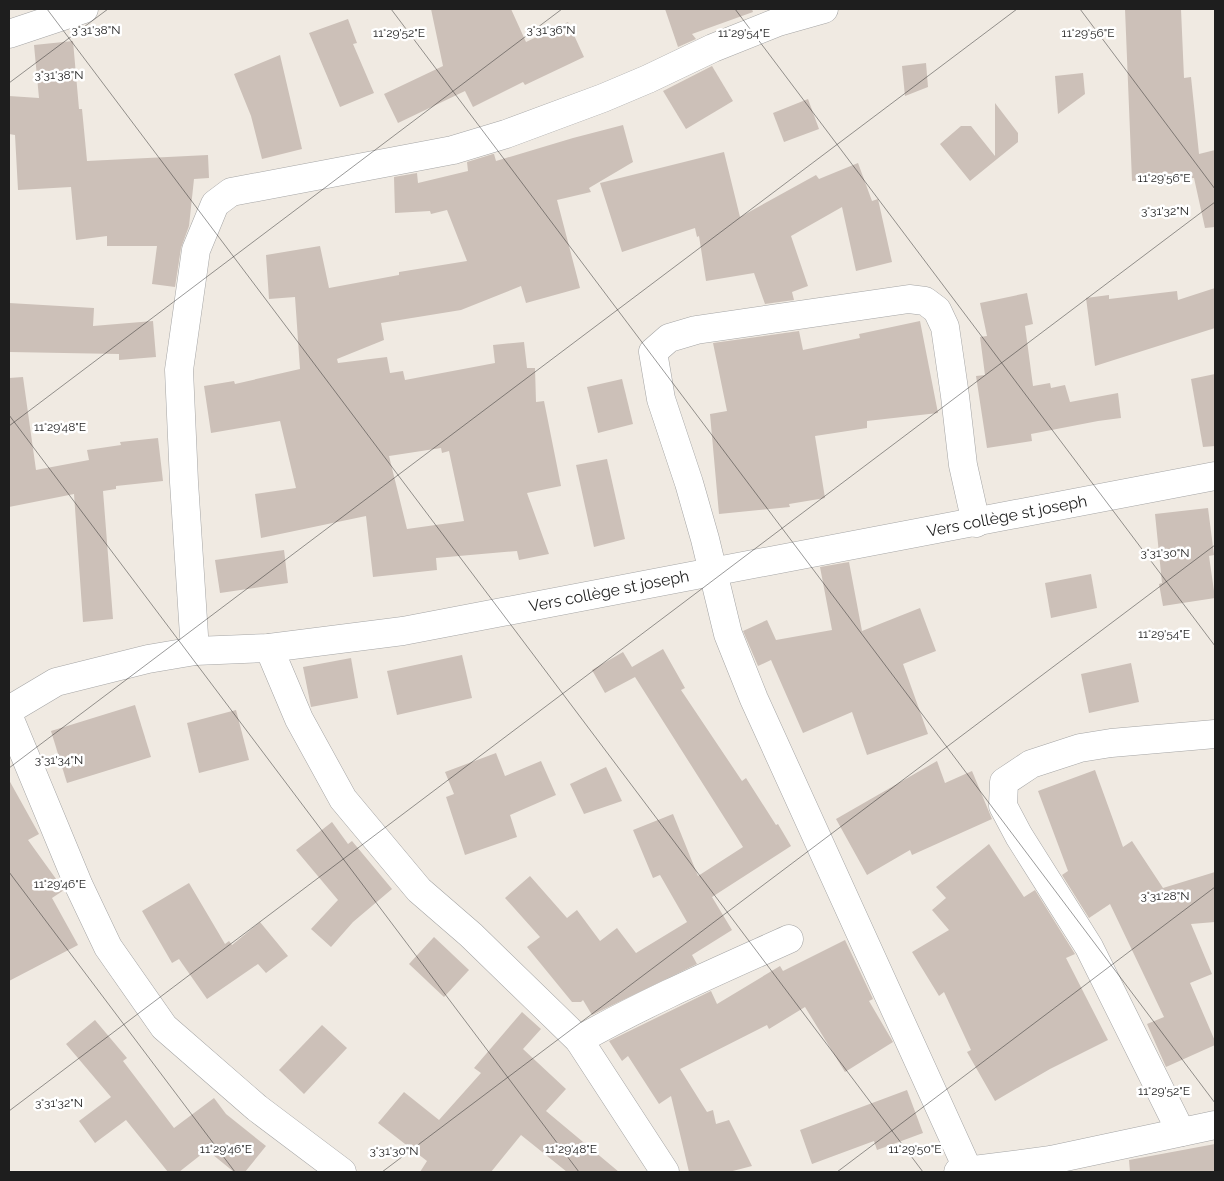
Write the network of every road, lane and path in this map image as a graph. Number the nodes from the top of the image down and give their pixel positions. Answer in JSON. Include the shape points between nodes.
{"nodes":[{"id":1,"x":84,"y":9,"type":"edge"},
{"id":2,"x":824,"y":9,"type":"edge"},
{"id":3,"x":9,"y":34,"type":"edge"},
{"id":4,"x":1215,"y":476,"type":"edge"},
{"id":5,"x":976,"y":523,"type":"junction"},
{"id":6,"x":711,"y":571,"type":"junction"},
{"id":7,"x":269,"y":648,"type":"junction"},
{"id":8,"x":195,"y":651,"type":"junction"},
{"id":9,"x":9,"y":710,"type":"edge"},
{"id":10,"x":9,"y":717,"type":"edge"},
{"id":11,"x":1215,"y":734,"type":"edge"},
{"id":12,"x":789,"y":939,"type":"dead end"},
{"id":13,"x":578,"y":1040,"type":"junction"},
{"id":14,"x":1215,"y":1125,"type":"edge"},
{"id":15,"x":1182,"y":1132,"type":"junction"},
{"id":16,"x":1052,"y":1166,"type":"edge"},
{"id":17,"x":963,"y":1171,"type":"edge"},
{"id":18,"x":342,"y":1172,"type":"edge"},
{"id":19,"x":665,"y":1172,"type":"edge"}],
"edges":[{"from":1,"to":3,"type":"street"},
{"from":2,"to":8,"type":"street","via":[[778,22],[603,98],[506,134],[453,150],[231,192],[215,204],[196,250],[178,370]]},
{"from":4,"to":5,"type":"street","name":"Vers collège st joseph"},
{"from":5,"to":6,"type":"street","name":"Vers collège st joseph"},
{"from":5,"to":6,"type":"street","via":[[963,465],[946,327],[937,310],[926,301],[908,299],[696,330],[669,338],[653,352],[653,363],[661,399],[705,539]]},
{"from":6,"to":7,"type":"street","name":"Vers collège st joseph","via":[[403,631]]},
{"from":6,"to":17,"type":"street","via":[[728,634],[754,699]]},
{"from":7,"to":8,"type":"street","name":"Vers collège st joseph"},
{"from":7,"to":13,"type":"street","via":[[299,719],[343,799],[419,890],[471,935]]},
{"from":8,"to":9,"type":"street","name":"Vers collège st joseph","via":[[56,682]]},
{"from":10,"to":18,"type":"street","via":[[79,886],[108,947],[164,1027],[257,1108]]},
{"from":11,"to":15,"type":"street","via":[[1080,748],[1031,764],[1004,782],[1003,806],[1089,947]]},
{"from":12,"to":13,"type":"street","via":[[620,1016]]},
{"from":13,"to":19,"type":"street"},
{"from":14,"to":15,"type":"street"},
{"from":15,"to":16,"type":"street"},
{"from":16,"to":17,"type":"street"}]}
